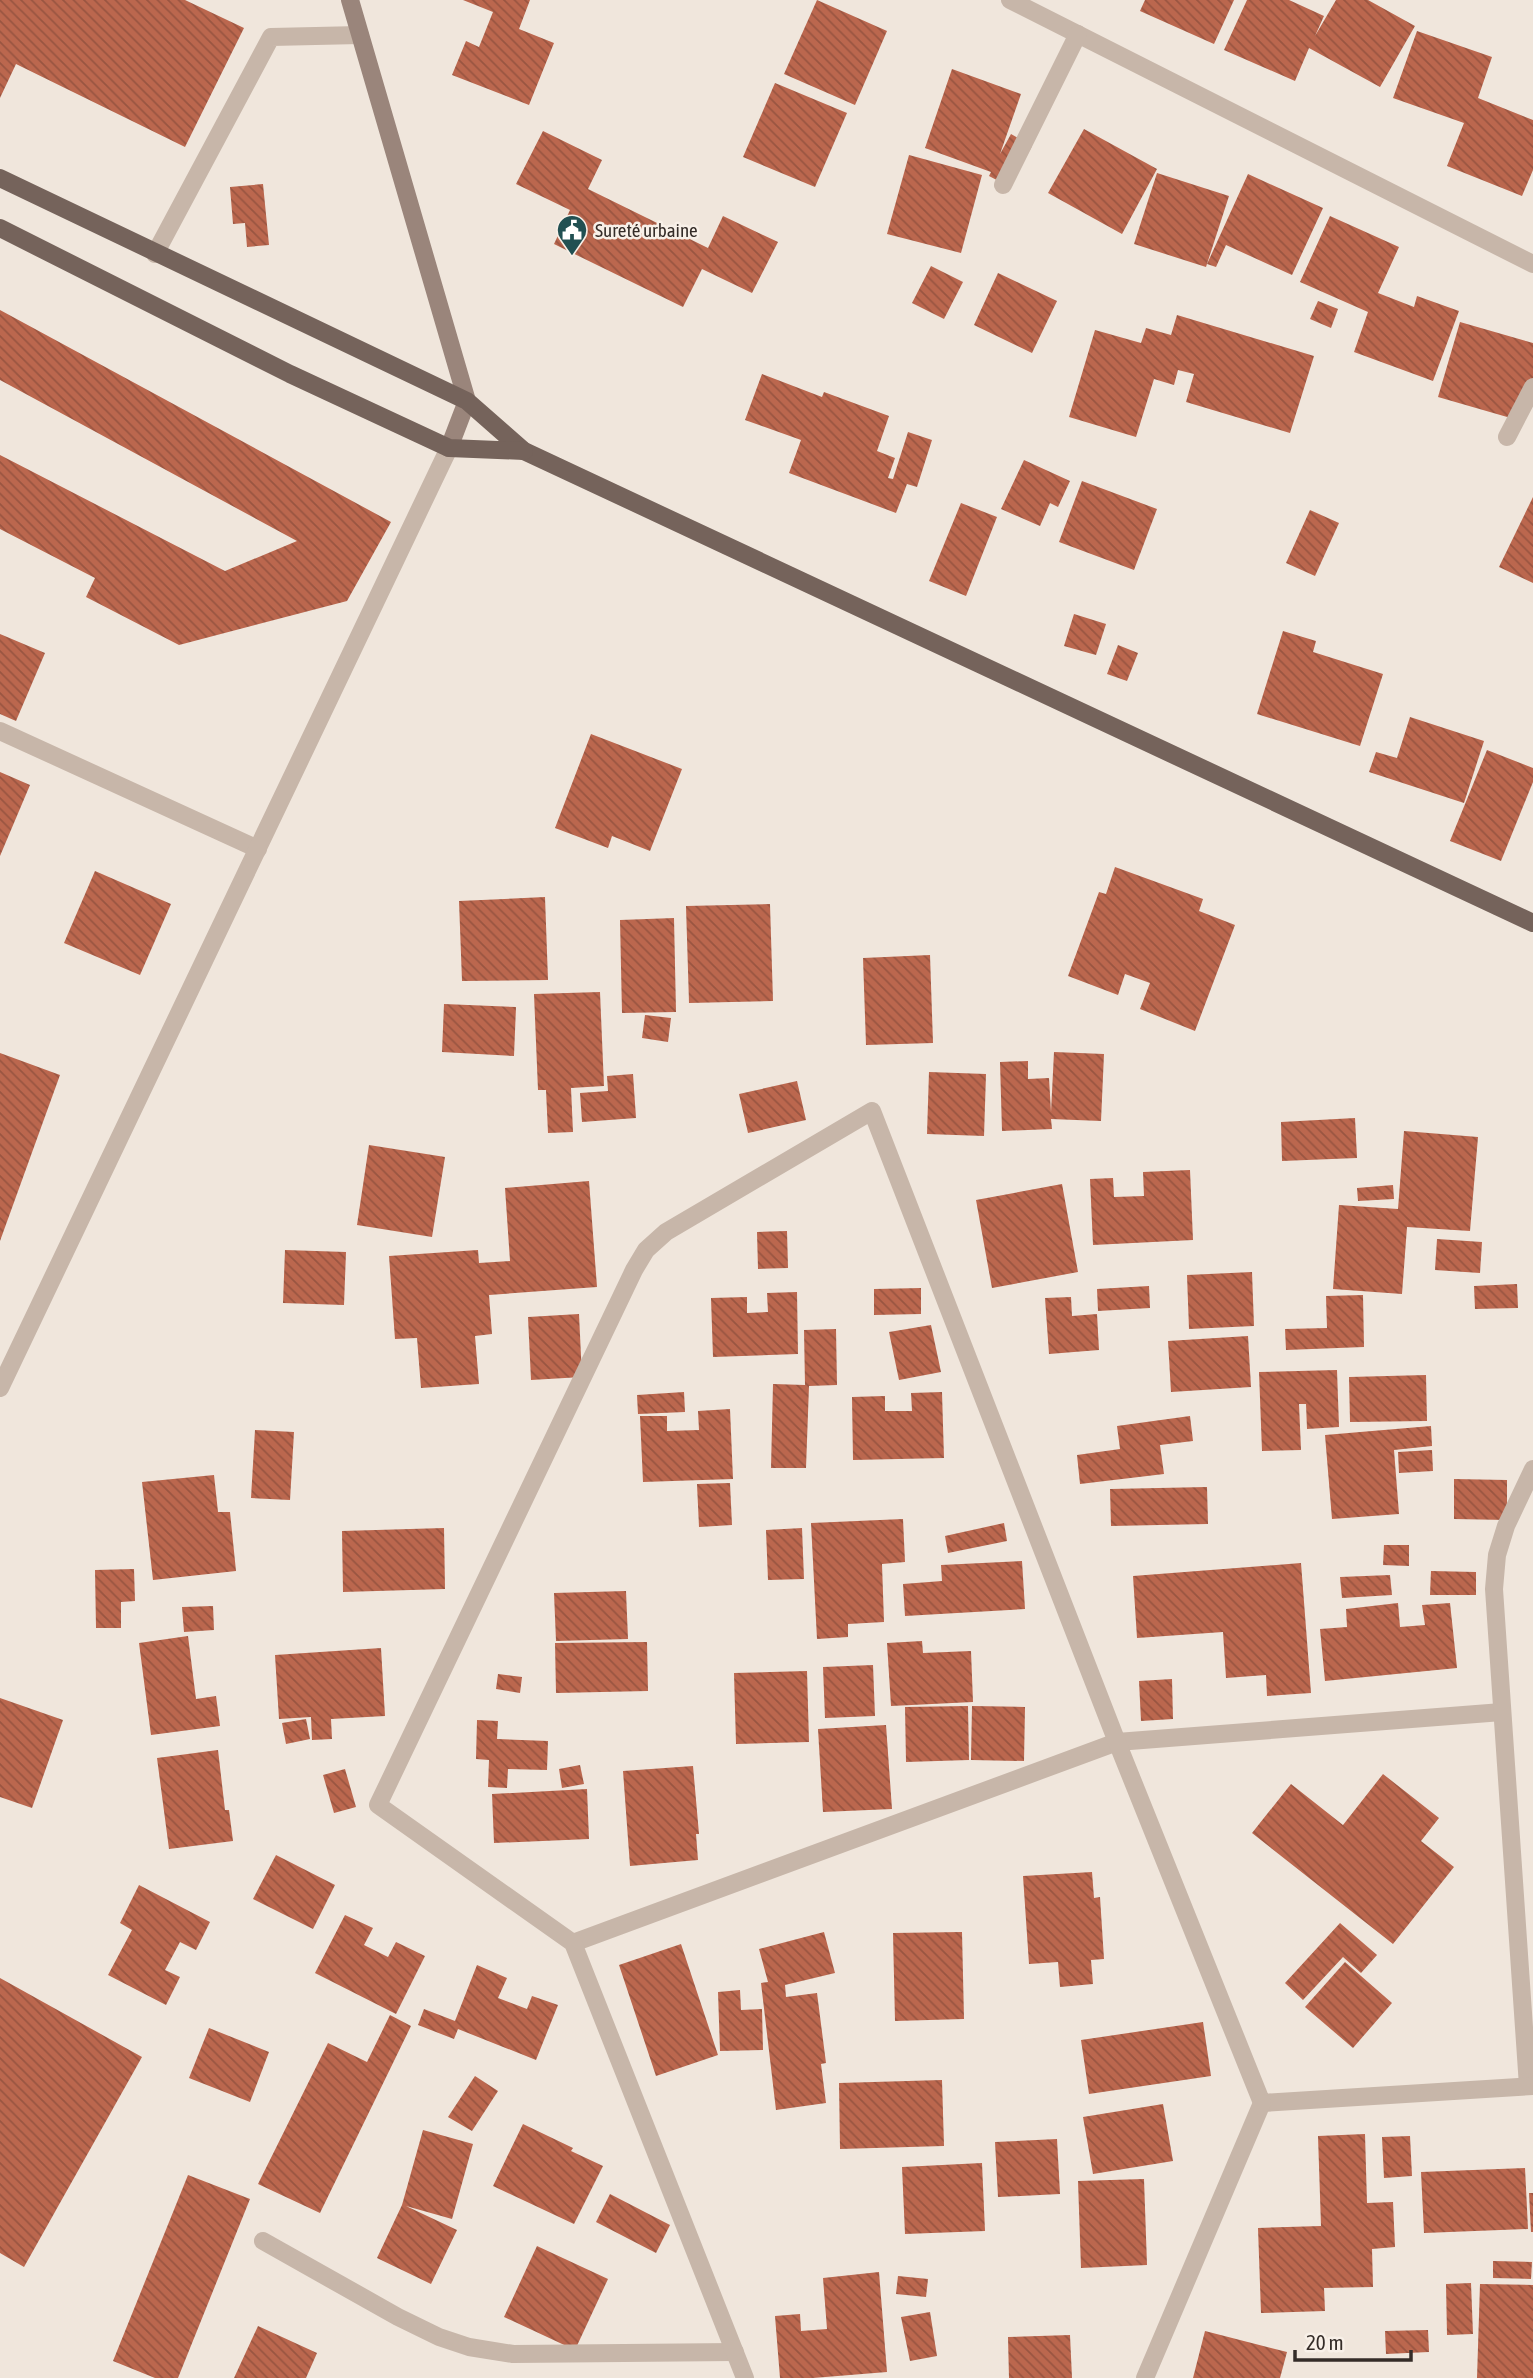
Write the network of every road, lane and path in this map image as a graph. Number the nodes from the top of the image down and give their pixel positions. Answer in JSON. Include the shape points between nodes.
{"nodes":[{"id":1,"x":350,"y":0,"type":"edge"},
{"id":2,"x":1010,"y":0,"type":"edge"},
{"id":3,"x":1078,"y":34,"type":"junction"},
{"id":4,"x":360,"y":35,"type":"junction"},
{"id":5,"x":0,"y":178,"type":"edge"},
{"id":6,"x":1003,"y":186,"type":"dead end"},
{"id":7,"x":0,"y":228,"type":"edge"},
{"id":8,"x":155,"y":254,"type":"junction"},
{"id":9,"x":1533,"y":264,"type":"edge"},
{"id":10,"x":1533,"y":387,"type":"edge"},
{"id":11,"x":467,"y":401,"type":"junction"},
{"id":12,"x":1507,"y":437,"type":"dead end"},
{"id":13,"x":449,"y":447,"type":"junction"},
{"id":14,"x":524,"y":451,"type":"junction"},
{"id":15,"x":0,"y":732,"type":"edge"},
{"id":16,"x":258,"y":849,"type":"junction"},
{"id":17,"x":1533,"y":923,"type":"edge"},
{"id":18,"x":0,"y":1388,"type":"edge"},
{"id":19,"x":1533,"y":1469,"type":"edge"},
{"id":20,"x":1502,"y":1712,"type":"junction"},
{"id":21,"x":1117,"y":1742,"type":"junction"},
{"id":22,"x":573,"y":1943,"type":"junction"},
{"id":23,"x":1530,"y":2086,"type":"edge"},
{"id":24,"x":1262,"y":2103,"type":"junction"},
{"id":25,"x":263,"y":2241,"type":"dead end"},
{"id":26,"x":735,"y":2352,"type":"junction"},
{"id":27,"x":745,"y":2378,"type":"edge"},
{"id":28,"x":1144,"y":2378,"type":"edge"}],
"edges":[{"from":1,"to":4,"type":"street"},
{"from":2,"to":3,"type":"street"},
{"from":3,"to":6,"type":"street"},
{"from":3,"to":9,"type":"street"},
{"from":4,"to":8,"type":"street","via":[[271,37]]},
{"from":4,"to":11,"type":"street"},
{"from":5,"to":8,"type":"main road"},
{"from":7,"to":13,"type":"main road","via":[[290,374]]},
{"from":8,"to":11,"type":"main road"},
{"from":10,"to":12,"type":"street"},
{"from":11,"to":13,"type":"street"},
{"from":11,"to":14,"type":"main road"},
{"from":13,"to":14,"type":"main road"},
{"from":13,"to":16,"type":"street"},
{"from":14,"to":17,"type":"main road"},
{"from":15,"to":16,"type":"street"},
{"from":16,"to":18,"type":"street"},
{"from":19,"to":20,"type":"street","via":[[1497,1555],[1494,1589]]},
{"from":20,"to":21,"type":"street"},
{"from":20,"to":23,"type":"street"},
{"from":21,"to":22,"type":"street"},
{"from":21,"to":22,"type":"street","via":[[872,1111],[666,1232],[646,1250],[378,1805]]},
{"from":21,"to":24,"type":"street"},
{"from":22,"to":26,"type":"street"},
{"from":23,"to":24,"type":"street"},
{"from":24,"to":28,"type":"street"},
{"from":25,"to":26,"type":"street","via":[[398,2317],[469,2347],[513,2354]]},
{"from":26,"to":27,"type":"street"}]}
